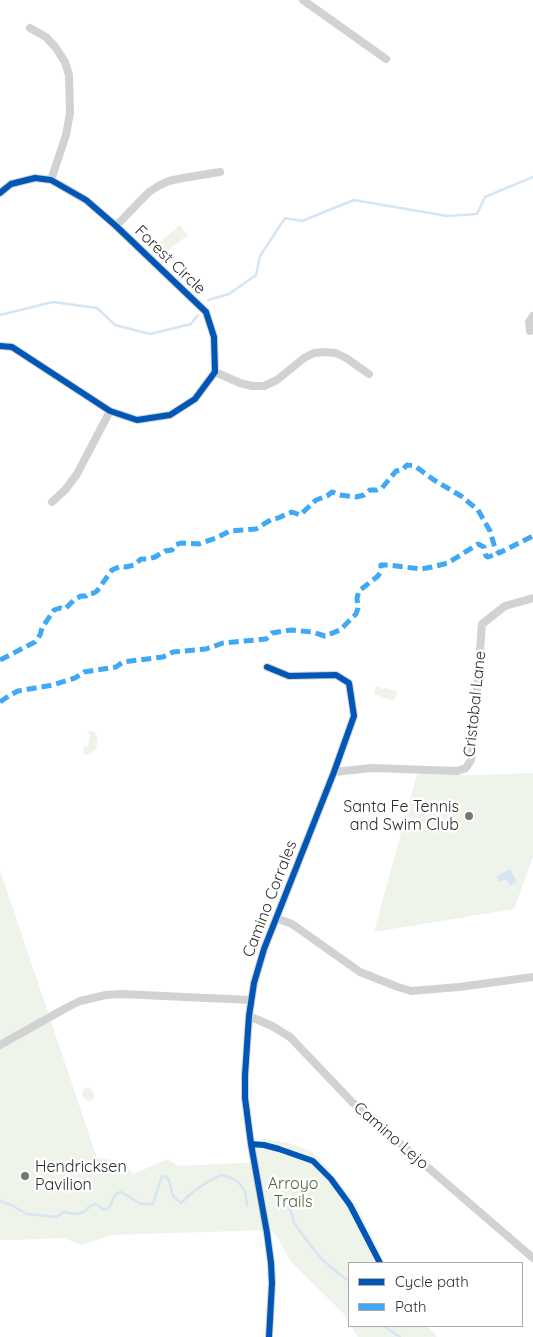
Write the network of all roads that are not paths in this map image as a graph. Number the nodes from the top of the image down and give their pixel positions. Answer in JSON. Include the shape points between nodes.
{"nodes":[{"id":1,"x":303,"y":0,"type":"edge"},
{"id":2,"x":30,"y":28,"type":"dead end"},
{"id":3,"x":386,"y":58,"type":"dead end"},
{"id":4,"x":220,"y":172,"type":"dead end"},
{"id":5,"x":51,"y":180,"type":"junction"},
{"id":6,"x":0,"y":193,"type":"edge"},
{"id":7,"x":116,"y":226,"type":"junction"},
{"id":8,"x":533,"y":316,"type":"edge"},
{"id":9,"x":530,"y":331,"type":"dead end"},
{"id":10,"x":0,"y":346,"type":"edge"},
{"id":11,"x":215,"y":372,"type":"junction"},
{"id":12,"x":369,"y":374,"type":"dead end"},
{"id":13,"x":110,"y":411,"type":"junction"},
{"id":14,"x":52,"y":502,"type":"dead end"},
{"id":15,"x":533,"y":598,"type":"edge"},
{"id":16,"x":267,"y":668,"type":"dead end"},
{"id":17,"x":334,"y":772,"type":"junction"},
{"id":18,"x":276,"y":918,"type":"junction"},
{"id":19,"x":533,"y":977,"type":"edge"},
{"id":20,"x":251,"y":1000,"type":"junction"},
{"id":21,"x":249,"y":1016,"type":"junction"},
{"id":22,"x":0,"y":1044,"type":"edge"},
{"id":23,"x":533,"y":1258,"type":"edge"},
{"id":24,"x":269,"y":1337,"type":"edge"}],
"edges":[{"from":1,"to":3,"type":"street"},
{"from":2,"to":5,"type":"street","via":[[46,37],[56,48],[69,75],[69,120]]},
{"from":4,"to":7,"type":"street","via":[[160,184]]},
{"from":5,"to":6,"type":"street","via":[[35,178],[11,184]]},
{"from":5,"to":7,"type":"street","name":"Forest Circle","via":[[86,200]]},
{"from":7,"to":11,"type":"street","name":"Forest Circle","via":[[206,312],[214,337]]},
{"from":8,"to":9,"type":"street","via":[[529,322]]},
{"from":10,"to":13,"type":"street","via":[[12,347]]},
{"from":11,"to":12,"type":"street","via":[[240,383],[264,386],[304,358],[325,352],[346,358]]},
{"from":11,"to":13,"type":"street","via":[[195,399],[170,415],[137,420]]},
{"from":13,"to":14,"type":"street","via":[[77,474]]},
{"from":15,"to":17,"type":"street","name":"Cristobal Lane","via":[[504,606],[482,624],[472,754],[466,768],[457,771],[372,768]]},
{"from":16,"to":17,"type":"street","name":"Camino Corrales","via":[[289,676],[336,675],[349,683],[354,716]]},
{"from":17,"to":18,"type":"street","name":"Camino Corrales"},
{"from":18,"to":19,"type":"street","via":[[292,924],[360,972],[411,991]]},
{"from":18,"to":20,"type":"street","name":"Camino Corrales","via":[[258,968]]},
{"from":20,"to":21,"type":"street","name":"Camino Corrales"},
{"from":20,"to":22,"type":"street","via":[[106,994],[80,1001]]},
{"from":21,"to":23,"type":"street","name":"Camino Lejo","via":[[290,1037],[352,1102]]},
{"from":21,"to":24,"type":"street","name":"Camino Corrales","via":[[245,1098],[271,1262]]}]}
